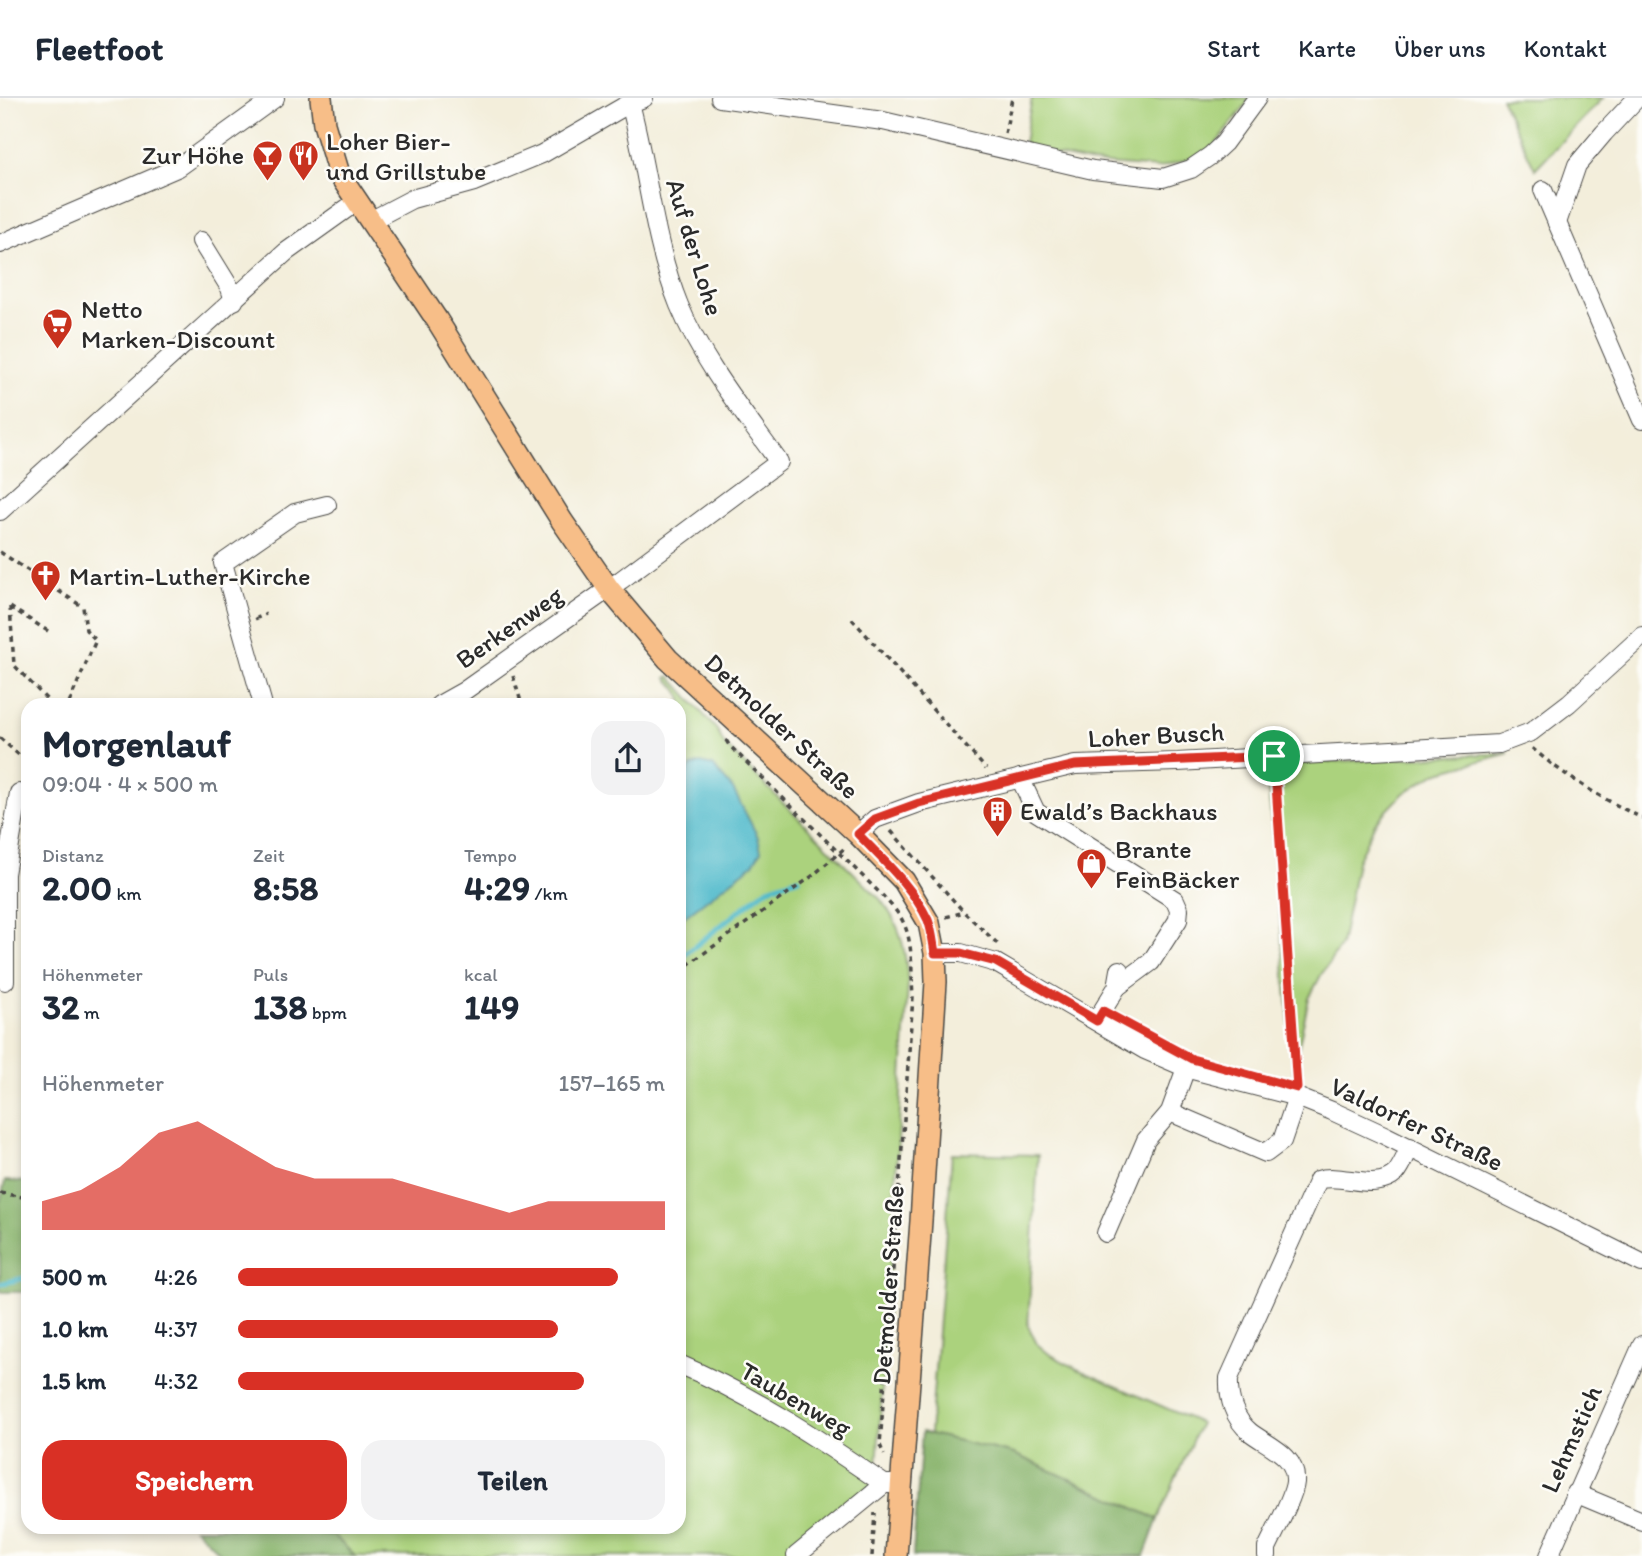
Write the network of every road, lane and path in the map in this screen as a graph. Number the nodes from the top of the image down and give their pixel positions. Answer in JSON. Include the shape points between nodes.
{"nodes":[{"id":1,"x":275,"y":98,"type":"edge"},
{"id":2,"x":321,"y":98,"type":"edge"},
{"id":3,"x":1012,"y":98,"type":"edge"},
{"id":4,"x":1257,"y":98,"type":"edge"},
{"id":5,"x":1637,"y":98,"type":"edge"},
{"id":6,"x":730,"y":99,"type":"edge"},
{"id":7,"x":637,"y":101,"type":"edge"},
{"id":8,"x":1003,"y":150,"type":"junction"},
{"id":9,"x":1543,"y":190,"type":"dead end"},
{"id":10,"x":356,"y":202,"type":"junction"},
{"id":11,"x":370,"y":221,"type":"junction"},
{"id":12,"x":1557,"y":223,"type":"junction"},
{"id":13,"x":201,"y":241,"type":"dead end"},
{"id":14,"x":0,"y":244,"type":"edge"},
{"id":15,"x":234,"y":301,"type":"junction"},
{"id":16,"x":1642,"y":420,"type":"edge"},
{"id":17,"x":327,"y":505,"type":"dead end"},
{"id":18,"x":0,"y":511,"type":"edge"},
{"id":19,"x":0,"y":552,"type":"edge"},
{"id":20,"x":608,"y":589,"type":"junction"},
{"id":21,"x":852,"y":619,"type":"dead end"},
{"id":22,"x":51,"y":633,"type":"dead end"},
{"id":23,"x":1642,"y":636,"type":"edge"},
{"id":24,"x":508,"y":661,"type":"junction"},
{"id":25,"x":45,"y":698,"type":"edge"},
{"id":26,"x":71,"y":698,"type":"edge"},
{"id":27,"x":261,"y":698,"type":"edge"},
{"id":28,"x":468,"y":698,"type":"edge"},
{"id":29,"x":521,"y":698,"type":"edge"},
{"id":30,"x":1520,"y":737,"type":"junction"},
{"id":31,"x":0,"y":738,"type":"edge"},
{"id":32,"x":1274,"y":756,"type":"junction"},
{"id":33,"x":21,"y":757,"type":"edge"},
{"id":34,"x":1020,"y":778,"type":"junction"},
{"id":35,"x":1000,"y":783,"type":"junction"},
{"id":36,"x":21,"y":791,"type":"edge"},
{"id":37,"x":21,"y":799,"type":"edge"},
{"id":38,"x":0,"y":800,"type":"edge"},
{"id":39,"x":1642,"y":818,"type":"edge"},
{"id":40,"x":875,"y":819,"type":"junction"},
{"id":41,"x":858,"y":834,"type":"junction"},
{"id":42,"x":905,"y":929,"type":"dead end"},
{"id":43,"x":999,"y":946,"type":"dead end"},
{"id":44,"x":935,"y":953,"type":"junction"},
{"id":45,"x":686,"y":966,"type":"edge"},
{"id":46,"x":5,"y":981,"type":"dead end"},
{"id":47,"x":1097,"y":1021,"type":"junction"},
{"id":48,"x":1186,"y":1068,"type":"junction"},
{"id":49,"x":1297,"y":1093,"type":"junction"},
{"id":50,"x":1170,"y":1112,"type":"junction"},
{"id":51,"x":1410,"y":1147,"type":"junction"},
{"id":52,"x":0,"y":1192,"type":"edge"},
{"id":53,"x":21,"y":1196,"type":"edge"},
{"id":54,"x":1106,"y":1233,"type":"dead end"},
{"id":55,"x":1642,"y":1263,"type":"edge"},
{"id":56,"x":1642,"y":1345,"type":"edge"},
{"id":57,"x":686,"y":1368,"type":"edge"},
{"id":58,"x":892,"y":1484,"type":"junction"},
{"id":59,"x":1574,"y":1493,"type":"junction"},
{"id":60,"x":1642,"y":1521,"type":"edge"},
{"id":61,"x":796,"y":1556,"type":"edge"},
{"id":62,"x":872,"y":1556,"type":"edge"},
{"id":63,"x":896,"y":1556,"type":"edge"},
{"id":64,"x":1267,"y":1556,"type":"edge"},
{"id":65,"x":1549,"y":1556,"type":"edge"}],
"edges":[{"from":1,"to":14,"type":"street","via":[[179,167]]},
{"from":2,"to":10,"type":"main road","name":"Detmolder Straße","via":[[329,146]]},
{"from":3,"to":8,"type":"path"},
{"from":4,"to":8,"type":"street","via":[[1210,156],[1191,169],[1163,178],[1093,170]]},
{"from":5,"to":12,"type":"street","via":[[1577,165]]},
{"from":6,"to":8,"type":"street","via":[[883,121]]},
{"from":7,"to":11,"type":"street","via":[[542,154],[474,182],[412,199]]},
{"from":7,"to":20,"type":"street","name":"Auf der Lohe","via":[[662,248],[679,304],[708,363],[779,463]]},
{"from":9,"to":12,"type":"street"},
{"from":10,"to":11,"type":"main road","name":"Detmolder Straße"},
{"from":10,"to":15,"type":"street","via":[[286,252]]},
{"from":11,"to":20,"type":"main road","name":"Detmolder Straße"},
{"from":12,"to":16,"type":"street"},
{"from":13,"to":15,"type":"street"},
{"from":15,"to":18,"type":"street"},
{"from":17,"to":27,"type":"street","via":[[295,513],[223,563]]},
{"from":19,"to":26,"type":"path","via":[[83,607],[86,630],[96,640]]},
{"from":20,"to":24,"type":"street","name":"Berkenweg"},
{"from":20,"to":41,"type":"main road","name":"Detmolder Straße","via":[[668,659]]},
{"from":21,"to":35,"type":"path"},
{"from":22,"to":25,"type":"path","via":[[10,607],[14,665]]},
{"from":23,"to":30,"type":"street","name":"Loher Busch","via":[[1569,703]]},
{"from":24,"to":28,"type":"street","name":"Berkenweg"},
{"from":24,"to":29,"type":"path"},
{"from":30,"to":32,"type":"street","name":"Loher Busch","via":[[1463,747]]},
{"from":30,"to":39,"type":"path","via":[[1594,795]]},
{"from":31,"to":33,"type":"path"},
{"from":32,"to":34,"type":"street","name":"Loher Busch","via":[[1075,765]]},
{"from":32,"to":49,"type":"path"},
{"from":34,"to":35,"type":"street","name":"Loher Busch"},
{"from":34,"to":47,"type":"street","via":[[1036,812],[1175,900],[1179,909],[1178,920],[1151,962],[1118,978]]},
{"from":35,"to":40,"type":"street","name":"Loher Busch"},
{"from":36,"to":38,"type":"street"},
{"from":37,"to":46,"type":"street","via":[[5,874]]},
{"from":40,"to":41,"type":"street","name":"Loher Busch"},
{"from":40,"to":43,"type":"path","via":[[896,834]]},
{"from":41,"to":44,"type":"main road","name":"Detmolder Straße","via":[[904,881],[929,923]]},
{"from":41,"to":45,"type":"path","via":[[840,855]]},
{"from":42,"to":58,"type":"path","via":[[913,997],[880,1445]]},
{"from":44,"to":47,"type":"street","name":"Valdorfer Straße","via":[[961,953],[996,962]]},
{"from":44,"to":58,"type":"main road","name":"Detmolder Straße","via":[[921,1221]]},
{"from":47,"to":48,"type":"street","name":"Valdorfer Straße"},
{"from":48,"to":49,"type":"street","name":"Valdorfer Straße"},
{"from":48,"to":50,"type":"street"},
{"from":49,"to":50,"type":"street","via":[[1282,1141],[1266,1153]]},
{"from":49,"to":51,"type":"street","name":"Valdorfer Straße"},
{"from":50,"to":54,"type":"street","via":[[1146,1140]]},
{"from":51,"to":55,"type":"street","name":"Valdorfer Straße"},
{"from":51,"to":64,"type":"street","via":[[1398,1171],[1389,1178],[1358,1181],[1329,1176],[1318,1180],[1228,1378],[1236,1415],[1294,1468],[1296,1485]]},
{"from":52,"to":53,"type":"path"},
{"from":56,"to":59,"type":"street","name":"Lehmstich"},
{"from":57,"to":58,"type":"street","name":"Taubenweg","via":[[763,1406]]},
{"from":58,"to":61,"type":"street"},
{"from":58,"to":62,"type":"path","via":[[875,1512]]},
{"from":58,"to":63,"type":"main road","name":"Detmolder Straße"},
{"from":59,"to":60,"type":"street"},
{"from":59,"to":65,"type":"street","name":"Lehmstich"}]}
